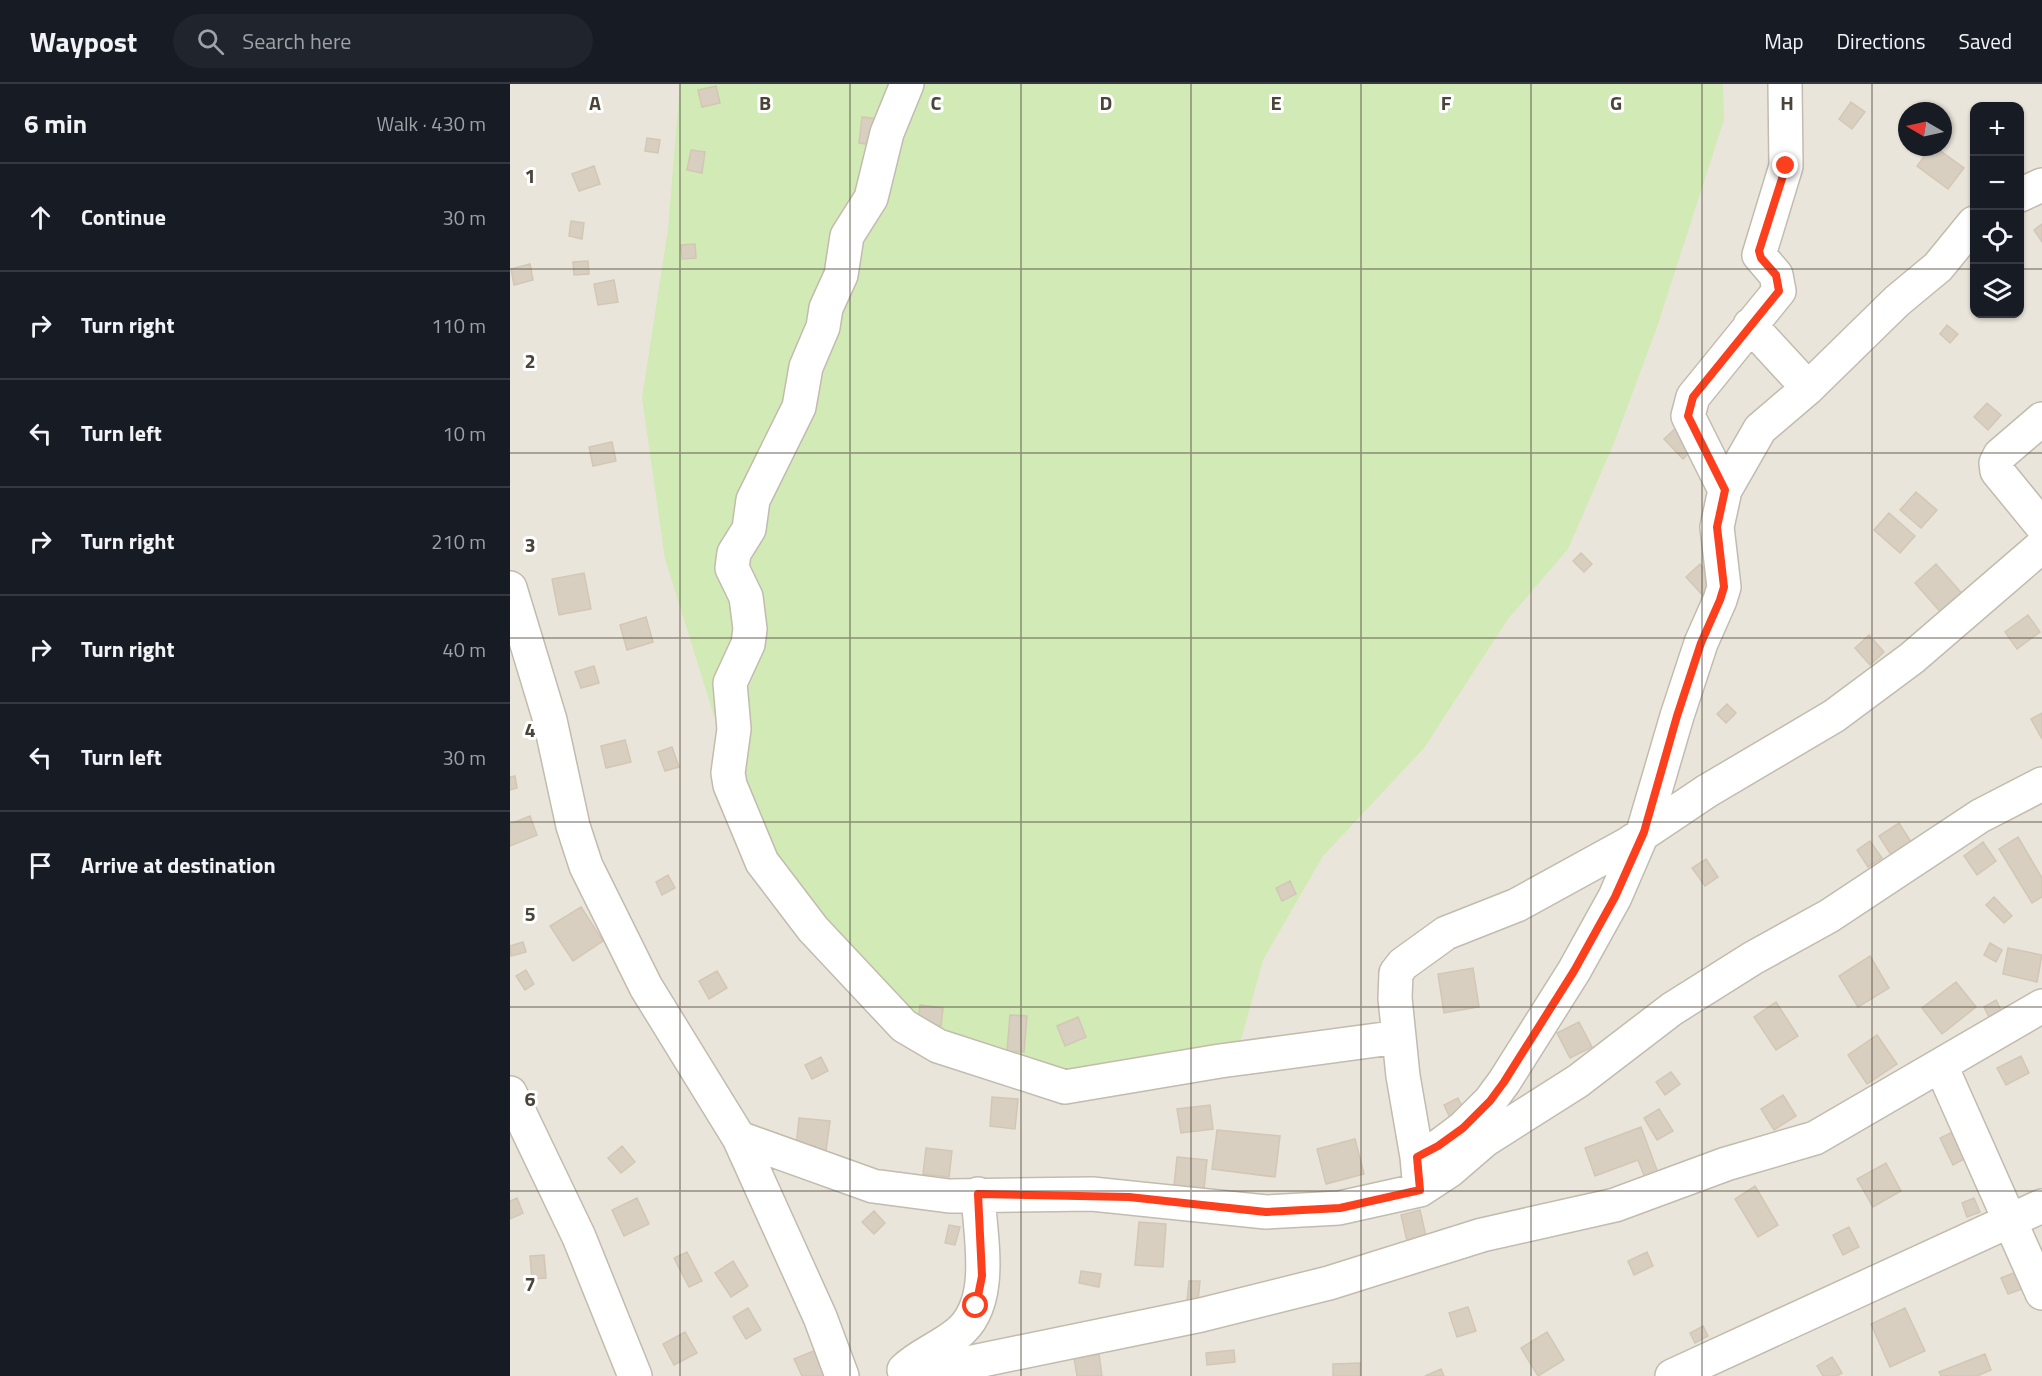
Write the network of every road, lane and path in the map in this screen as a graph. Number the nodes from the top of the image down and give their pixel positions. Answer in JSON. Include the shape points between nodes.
{"nodes":[{"id":1,"x":907,"y":84,"type":"edge"},
{"id":2,"x":1785,"y":84,"type":"edge"},
{"id":3,"x":2042,"y":185,"type":"edge"},
{"id":4,"x":2024,"y":193,"type":"edge"},
{"id":5,"x":1970,"y":228,"type":"edge"},
{"id":6,"x":1750,"y":325,"type":"junction"},
{"id":7,"x":1808,"y":388,"type":"junction"},
{"id":8,"x":2042,"y":419,"type":"edge"},
{"id":9,"x":1725,"y":490,"type":"junction"},
{"id":10,"x":2042,"y":526,"type":"edge"},
{"id":11,"x":2042,"y":546,"type":"edge"},
{"id":12,"x":510,"y":588,"type":"edge"},
{"id":13,"x":2042,"y":784,"type":"edge"},
{"id":14,"x":1644,"y":832,"type":"junction"},
{"id":15,"x":2042,"y":1006,"type":"edge"},
{"id":16,"x":1399,"y":1037,"type":"junction"},
{"id":17,"x":1941,"y":1066,"type":"junction"},
{"id":18,"x":510,"y":1093,"type":"edge"},
{"id":19,"x":739,"y":1138,"type":"junction"},
{"id":20,"x":1417,"y":1157,"type":"junction"},
{"id":21,"x":1420,"y":1190,"type":"junction"},
{"id":22,"x":978,"y":1194,"type":"junction"},
{"id":23,"x":2042,"y":1206,"type":"edge"},
{"id":24,"x":2011,"y":1221,"type":"junction"},
{"id":25,"x":2042,"y":1293,"type":"edge"},
{"id":26,"x":1015,"y":1366,"type":"edge"},
{"id":27,"x":967,"y":1370,"type":"edge"},
{"id":28,"x":634,"y":1376,"type":"edge"},
{"id":29,"x":842,"y":1376,"type":"edge"},
{"id":30,"x":898,"y":1376,"type":"edge"},
{"id":31,"x":905,"y":1376,"type":"edge"},
{"id":32,"x":1672,"y":1376,"type":"edge"}],
"edges":[{"from":1,"to":16,"type":"street","via":[[887,133],[871,198],[847,236],[841,274],[806,367],[799,407],[753,500],[749,529],[734,553],[732,568],[746,597],[750,629],[748,644],[730,684],[734,729],[728,773],[762,862],[813,929],[904,1026],[938,1046],[1058,1087]]},
{"from":2,"to":6,"type":"street","via":[[1786,166],[1759,255],[1776,275],[1779,291]]},
{"from":3,"to":4,"type":"street"},
{"from":5,"to":7,"type":"street","via":[[1938,267],[1897,301]]},
{"from":6,"to":7,"type":"street"},
{"from":6,"to":9,"type":"street","via":[[1693,397],[1688,416]]},
{"from":7,"to":9,"type":"street","via":[[1761,429]]},
{"from":8,"to":10,"type":"street","via":[[2000,455],[1996,463],[1998,471]]},
{"from":9,"to":14,"type":"street","via":[[1717,527],[1723,566],[1720,600],[1701,643]]},
{"from":11,"to":14,"type":"street","via":[[1912,658],[1834,716]]},
{"from":12,"to":19,"type":"street","via":[[549,720],[573,826],[590,874],[646,987]]},
{"from":13,"to":21,"type":"street","via":[[1980,816],[1829,916],[1672,1009],[1578,1081],[1485,1140]]},
{"from":14,"to":16,"type":"street","via":[[1517,905],[1446,933],[1410,957],[1396,973]]},
{"from":14,"to":20,"type":"street","via":[[1615,897],[1574,971],[1504,1082],[1463,1128]]},
{"from":15,"to":17,"type":"street"},
{"from":16,"to":20,"type":"street"},
{"from":17,"to":24,"type":"street"},
{"from":17,"to":26,"type":"street","via":[[1815,1138],[1726,1164],[1615,1205],[1482,1235],[1329,1282]]},
{"from":18,"to":28,"type":"street","via":[[579,1237]]},
{"from":19,"to":22,"type":"street","via":[[873,1186],[929,1195]]},
{"from":19,"to":29,"type":"street","via":[[820,1317]]},
{"from":20,"to":21,"type":"street"},
{"from":21,"to":22,"type":"street","via":[[1340,1208],[1266,1212],[1119,1196]]},
{"from":22,"to":30,"type":"street","via":[[982,1276],[972,1317],[957,1335],[912,1362]]},
{"from":23,"to":24,"type":"street"},
{"from":24,"to":25,"type":"street"},
{"from":24,"to":32,"type":"street"},
{"from":26,"to":27,"type":"street"},
{"from":27,"to":31,"type":"street"}]}
